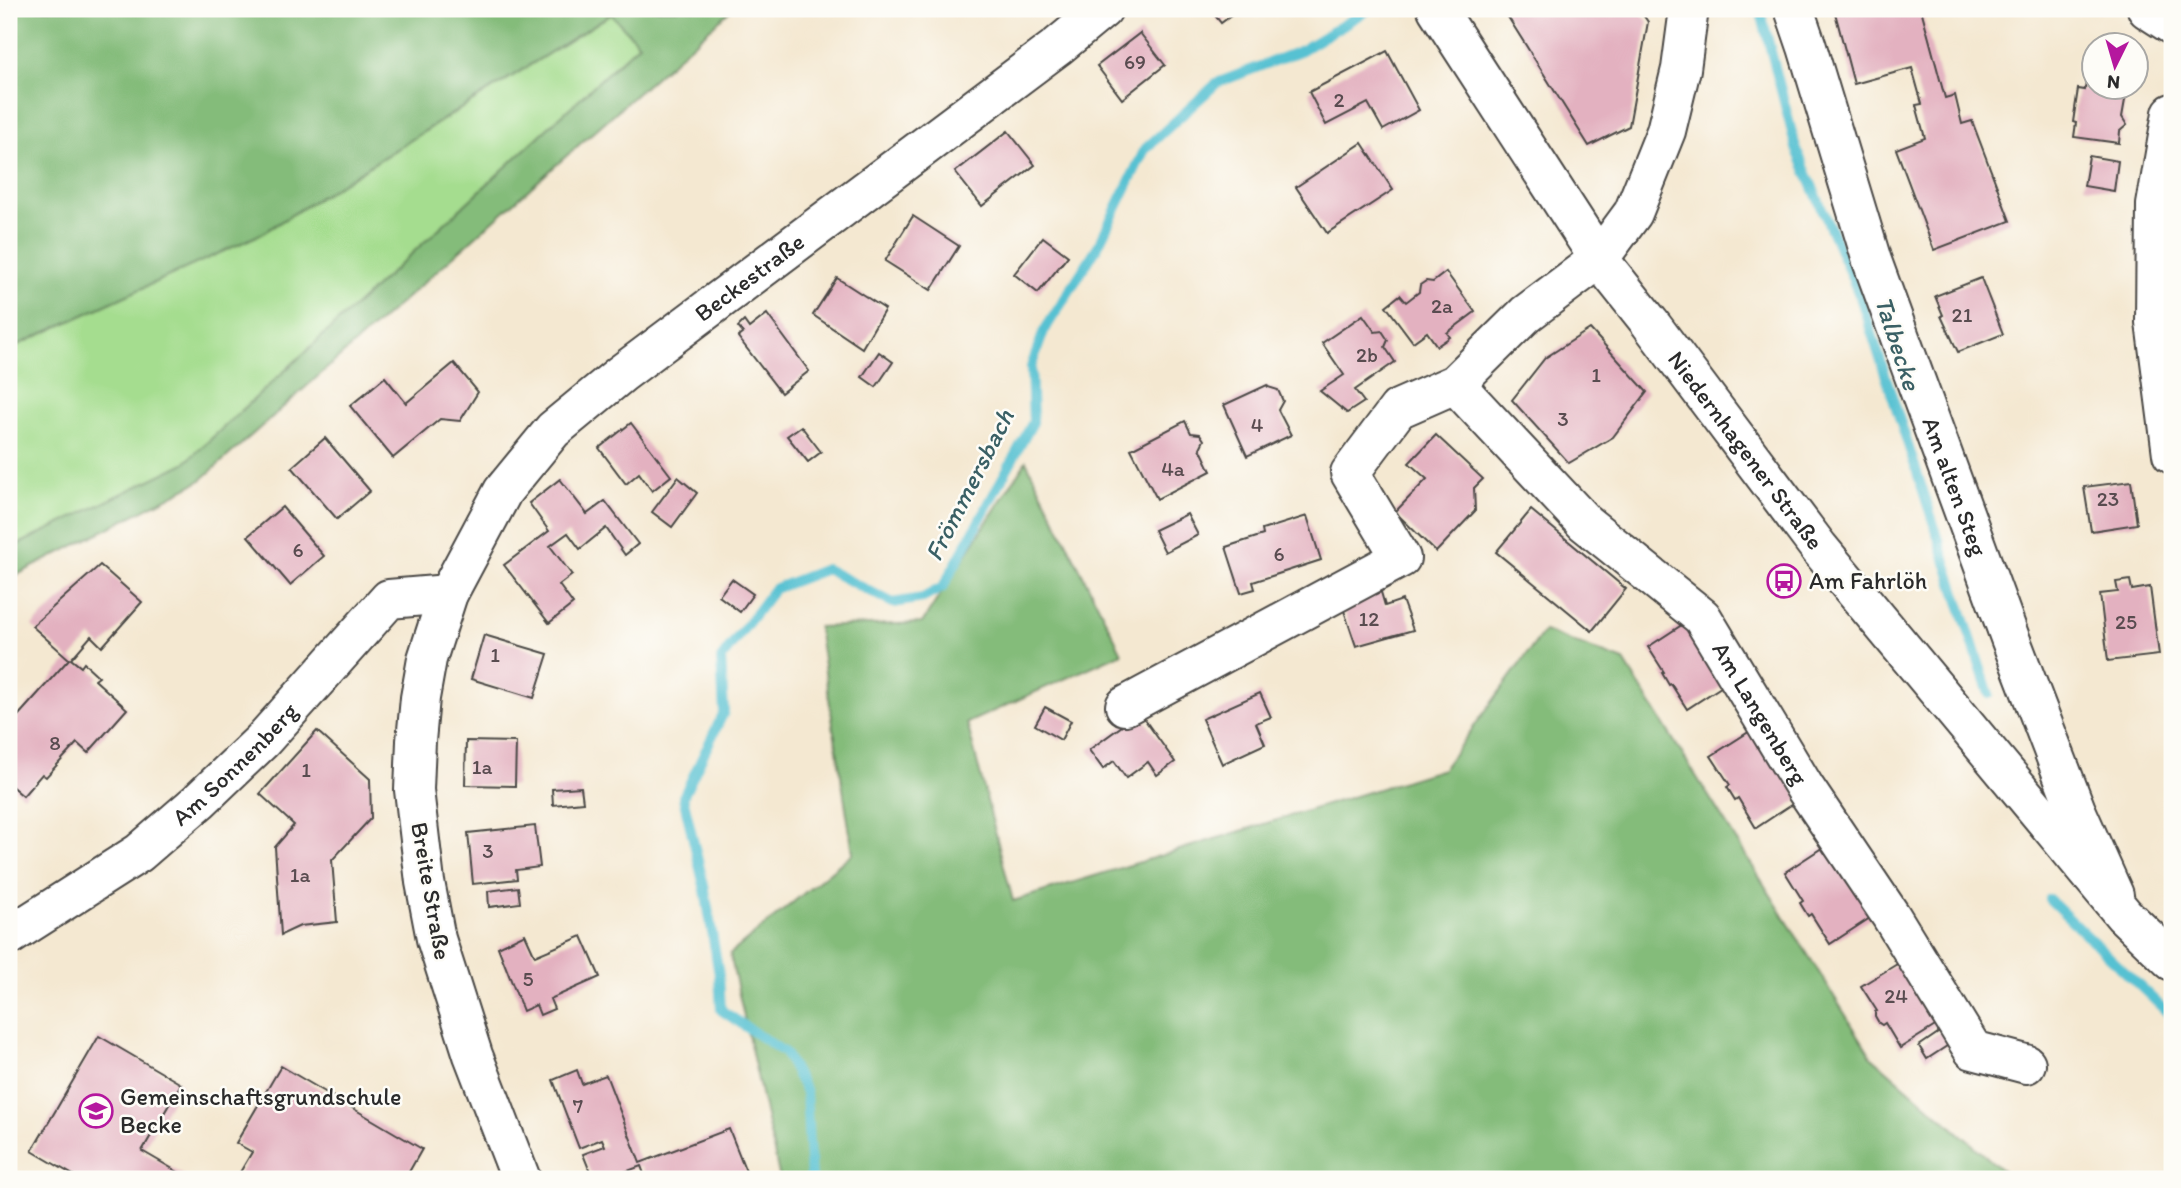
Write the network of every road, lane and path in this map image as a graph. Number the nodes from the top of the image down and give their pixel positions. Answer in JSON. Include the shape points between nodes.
{"nodes":[{"id":1,"x":1103,"y":9,"type":"edge"},
{"id":2,"x":1437,"y":9,"type":"edge"},
{"id":3,"x":1689,"y":9,"type":"edge"},
{"id":4,"x":1794,"y":9,"type":"edge"},
{"id":5,"x":2147,"y":9,"type":"edge"},
{"id":6,"x":2172,"y":25,"type":"edge"},
{"id":7,"x":2172,"y":113,"type":"edge"},
{"id":8,"x":1599,"y":259,"type":"junction"},
{"id":9,"x":1455,"y":384,"type":"junction"},
{"id":10,"x":2172,"y":454,"type":"edge"},
{"id":11,"x":448,"y":594,"type":"junction"},
{"id":12,"x":1125,"y":706,"type":"dead end"},
{"id":13,"x":2124,"y":915,"type":"junction"},
{"id":14,"x":9,"y":936,"type":"edge"},
{"id":15,"x":2172,"y":961,"type":"edge"},
{"id":16,"x":2026,"y":1064,"type":"dead end"},
{"id":17,"x":521,"y":1179,"type":"edge"}],
"edges":[{"from":1,"to":11,"type":"street","name":"Beckestraße","via":[[553,430],[503,491]]},
{"from":2,"to":8,"type":"street","name":"Niedernhagener Straße"},
{"from":3,"to":8,"type":"street","via":[[1666,131],[1633,213]]},
{"from":4,"to":13,"type":"street","name":"Am alten Steg","via":[[1886,300],[2076,810]]},
{"from":5,"to":6,"type":"street"},
{"from":7,"to":10,"type":"street","via":[[2156,205],[2155,309]]},
{"from":8,"to":9,"type":"street","via":[[1526,314]]},
{"from":8,"to":13,"type":"street","name":"Niedernhagener Straße","via":[[1819,548]]},
{"from":9,"to":12,"type":"street","via":[[1398,409],[1350,473],[1401,558]]},
{"from":9,"to":16,"type":"street","name":"Am Langenberg","via":[[1585,523],[1702,617],[1973,1050]]},
{"from":11,"to":14,"type":"street","name":"Am Sonnenberg","via":[[389,599],[262,741],[199,801],[139,853]]},
{"from":11,"to":17,"type":"street","name":"Breite Straße","via":[[427,659],[416,741],[414,790],[425,882],[436,939],[472,1055]]},
{"from":13,"to":15,"type":"street","name":"Niedernhagener Straße"}]}
